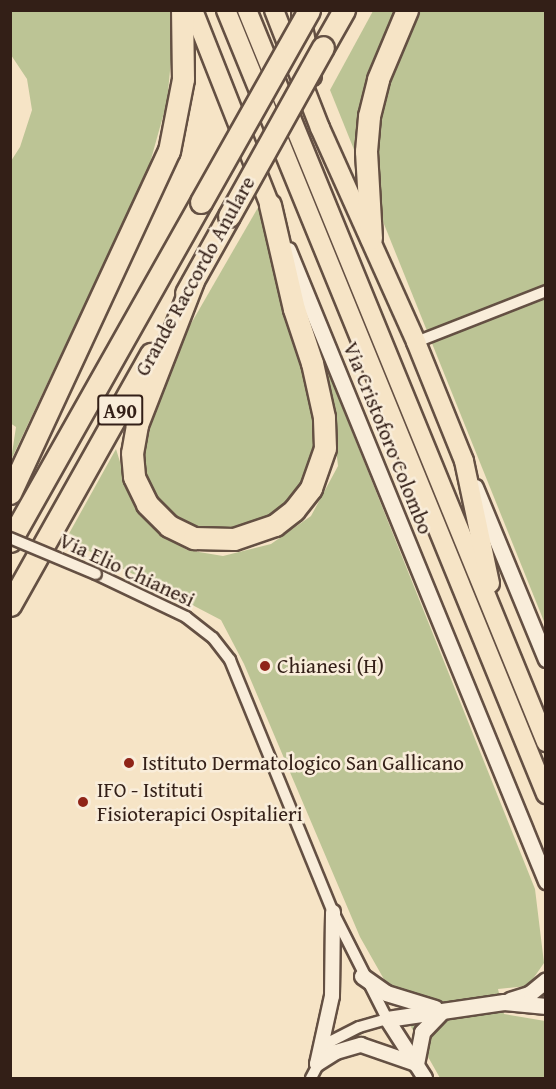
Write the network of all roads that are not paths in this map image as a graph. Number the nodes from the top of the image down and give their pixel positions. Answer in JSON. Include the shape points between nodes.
{"nodes":[{"id":1,"x":182,"y":10,"type":"edge"},
{"id":2,"x":193,"y":10,"type":"edge"},
{"id":3,"x":226,"y":10,"type":"edge"},
{"id":4,"x":247,"y":10,"type":"edge"},
{"id":5,"x":274,"y":10,"type":"edge"},
{"id":6,"x":300,"y":10,"type":"edge"},
{"id":7,"x":309,"y":10,"type":"edge"},
{"id":8,"x":344,"y":10,"type":"edge"},
{"id":9,"x":407,"y":10,"type":"edge"},
{"id":10,"x":320,"y":128,"type":"junction"},
{"id":11,"x":270,"y":205,"type":"junction"},
{"id":12,"x":371,"y":238,"type":"junction"},
{"id":13,"x":193,"y":281,"type":"junction"},
{"id":14,"x":546,"y":291,"type":"edge"},
{"id":15,"x":416,"y":342,"type":"junction"},
{"id":16,"x":464,"y":461,"type":"junction"},
{"id":17,"x":10,"y":493,"type":"edge"},
{"id":18,"x":10,"y":539,"type":"edge"},
{"id":19,"x":10,"y":605,"type":"edge"},
{"id":20,"x":504,"y":640,"type":"junction"},
{"id":21,"x":546,"y":660,"type":"edge"},
{"id":22,"x":546,"y":742,"type":"edge"},
{"id":23,"x":546,"y":794,"type":"edge"},
{"id":24,"x":545,"y":881,"type":"edge"},
{"id":25,"x":333,"y":912,"type":"junction"},
{"id":26,"x":362,"y":976,"type":"junction"},
{"id":27,"x":546,"y":980,"type":"edge"},
{"id":28,"x":504,"y":1002,"type":"junction"},
{"id":29,"x":546,"y":1006,"type":"edge"},
{"id":30,"x":443,"y":1010,"type":"junction"},
{"id":31,"x":387,"y":1019,"type":"junction"},
{"id":32,"x":317,"y":1064,"type":"junction"},
{"id":33,"x":416,"y":1064,"type":"junction"},
{"id":34,"x":311,"y":1078,"type":"edge"},
{"id":35,"x":425,"y":1078,"type":"edge"}],
"edges":[{"from":1,"to":17,"type":"highway","via":[[183,79],[169,151]]},
{"from":2,"to":11,"type":"main road","name":"Via Cristoforo Colombo"},
{"from":3,"to":23,"type":"main road","name":"Via Cristoforo Colombo"},
{"from":4,"to":20,"type":"main road","name":"Via Cristoforo Colombo"},
{"from":5,"to":10,"type":"main road"},
{"from":6,"to":10,"type":"main road"},
{"from":7,"to":18,"type":"highway","name":"Grande Raccordo Anulare","number":"A90","bridge":true},
{"from":8,"to":13,"type":"highway","name":"Grande Raccordo Anulare","number":"A90","bridge":true},
{"from":9,"to":12,"type":"highway","via":[[378,79],[369,116],[366,151]]},
{"from":10,"to":12,"type":"main road"},
{"from":11,"to":13,"type":"highway","via":[[294,309],[312,363],[324,417],[325,448],[311,488],[294,510],[275,525],[234,539],[194,538],[168,526],[147,504],[134,477],[132,453],[137,426]]},
{"from":11,"to":24,"type":"main road","name":"Via Cristoforo Colombo"},
{"from":12,"to":15,"type":"main road"},
{"from":13,"to":19,"type":"highway","name":"Grande Raccordo Anulare","number":"A90"},
{"from":14,"to":15,"type":"street"},
{"from":15,"to":16,"type":"main road"},
{"from":16,"to":20,"type":"main road"},
{"from":16,"to":21,"type":"main road"},
{"from":18,"to":25,"type":"street","name":"Via Elio Chianesi","bridge":true,"via":[[186,617],[213,638],[224,652],[257,723]]},
{"from":20,"to":22,"type":"main road","name":"Via Cristoforo Colombo"},
{"from":25,"to":26,"type":"street","name":"Via Elio Chianesi"},
{"from":25,"to":32,"type":"street","via":[[332,996]]},
{"from":26,"to":30,"type":"main road","via":[[395,998]]},
{"from":26,"to":31,"type":"street","name":"Via Elio Chianesi"},
{"from":27,"to":28,"type":"main road","via":[[529,994]]},
{"from":28,"to":29,"type":"main road"},
{"from":28,"to":30,"type":"main road"},
{"from":30,"to":31,"type":"main road"},
{"from":30,"to":33,"type":"main road","via":[[423,1028]]},
{"from":31,"to":32,"type":"street","via":[[335,1038]]},
{"from":31,"to":33,"type":"street"},
{"from":32,"to":33,"type":"street","via":[[336,1052],[361,1045]]},
{"from":32,"to":34,"type":"street"},
{"from":33,"to":35,"type":"street"}]}
